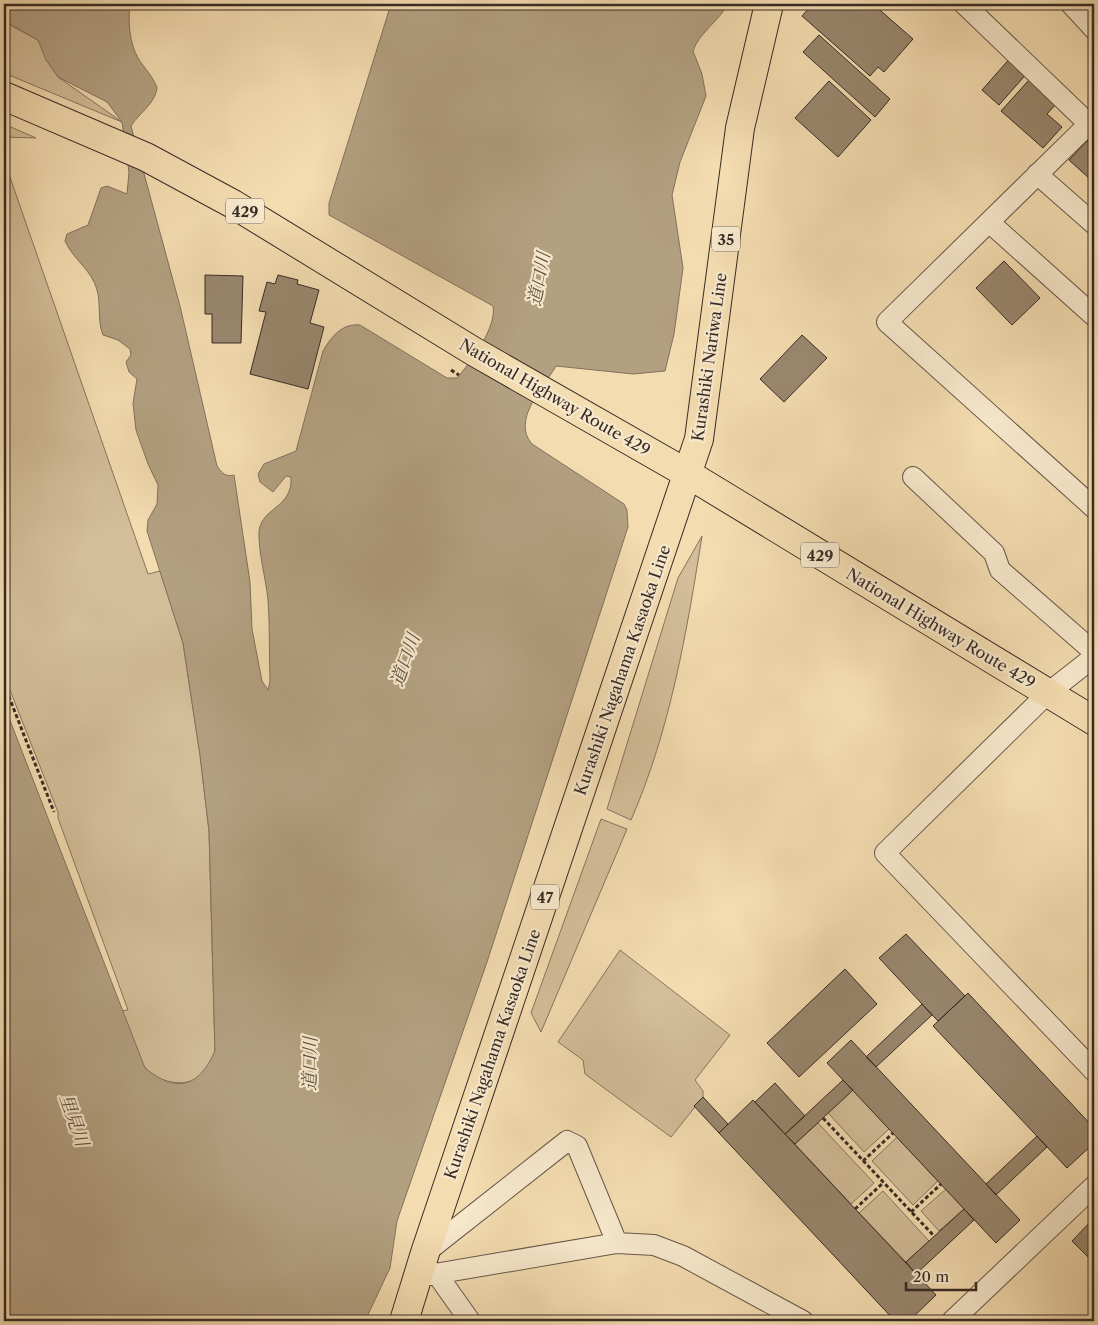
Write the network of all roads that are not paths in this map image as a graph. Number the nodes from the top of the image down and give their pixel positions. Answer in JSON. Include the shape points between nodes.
{"nodes":[{"id":1,"x":769,"y":4,"type":"edge"},
{"id":2,"x":964,"y":4,"type":"edge"},
{"id":3,"x":1071,"y":4,"type":"edge"},
{"id":4,"x":1094,"y":29,"type":"edge"},
{"id":5,"x":4,"y":96,"type":"edge"},
{"id":6,"x":1092,"y":121,"type":"edge"},
{"id":7,"x":1037,"y":174,"type":"junction"},
{"id":8,"x":989,"y":222,"type":"junction"},
{"id":9,"x":1094,"y":224,"type":"edge"},
{"id":10,"x":1094,"y":316,"type":"edge"},
{"id":11,"x":688,"y":474,"type":"junction"},
{"id":12,"x":913,"y":477,"type":"dead end"},
{"id":13,"x":1094,"y":508,"type":"edge"},
{"id":14,"x":1094,"y":652,"type":"edge"},
{"id":15,"x":1094,"y":657,"type":"edge"},
{"id":16,"x":1048,"y":693,"type":"junction"},
{"id":17,"x":1094,"y":721,"type":"edge"},
{"id":18,"x":1094,"y":1072,"type":"edge"},
{"id":19,"x":1094,"y":1186,"type":"edge"},
{"id":20,"x":617,"y":1243,"type":"junction"},
{"id":21,"x":426,"y":1268,"type":"junction"},
{"id":22,"x":404,"y":1321,"type":"edge"},
{"id":23,"x":470,"y":1321,"type":"edge"},
{"id":24,"x":803,"y":1321,"type":"edge"},
{"id":25,"x":952,"y":1321,"type":"edge"}],
"edges":[{"from":1,"to":11,"type":"main road","name":"Kurashiki Nariwa Line","number":"35","via":[[740,128],[699,439]]},
{"from":2,"to":6,"type":"street"},
{"from":3,"to":4,"type":"street"},
{"from":5,"to":11,"type":"main road","name":"National Highway Route 429","number":"429","via":[[146,157],[234,204],[473,351]]},
{"from":6,"to":7,"type":"street"},
{"from":7,"to":8,"type":"street"},
{"from":7,"to":9,"type":"street"},
{"from":8,"to":10,"type":"street"},
{"from":8,"to":13,"type":"street","via":[[887,322]]},
{"from":11,"to":16,"type":"main road","name":"National Highway Route 429","number":"429"},
{"from":11,"to":21,"type":"main road","name":"Kurashiki Nagahama Kasaoka Line","number":"47"},
{"from":12,"to":14,"type":"street","via":[[994,552],[1000,570]]},
{"from":15,"to":16,"type":"street"},
{"from":16,"to":17,"type":"main road","name":"National Highway Route 429","number":"429"},
{"from":16,"to":18,"type":"street","via":[[885,853]]},
{"from":19,"to":25,"type":"street"},
{"from":20,"to":21,"type":"street"},
{"from":20,"to":21,"type":"street","via":[[577,1146],[567,1140]]},
{"from":20,"to":24,"type":"street","via":[[654,1245],[684,1256]]},
{"from":21,"to":22,"type":"main road","name":"Kurashiki Nagahama Kasaoka Line","number":"47"},
{"from":21,"to":23,"type":"street"}]}
